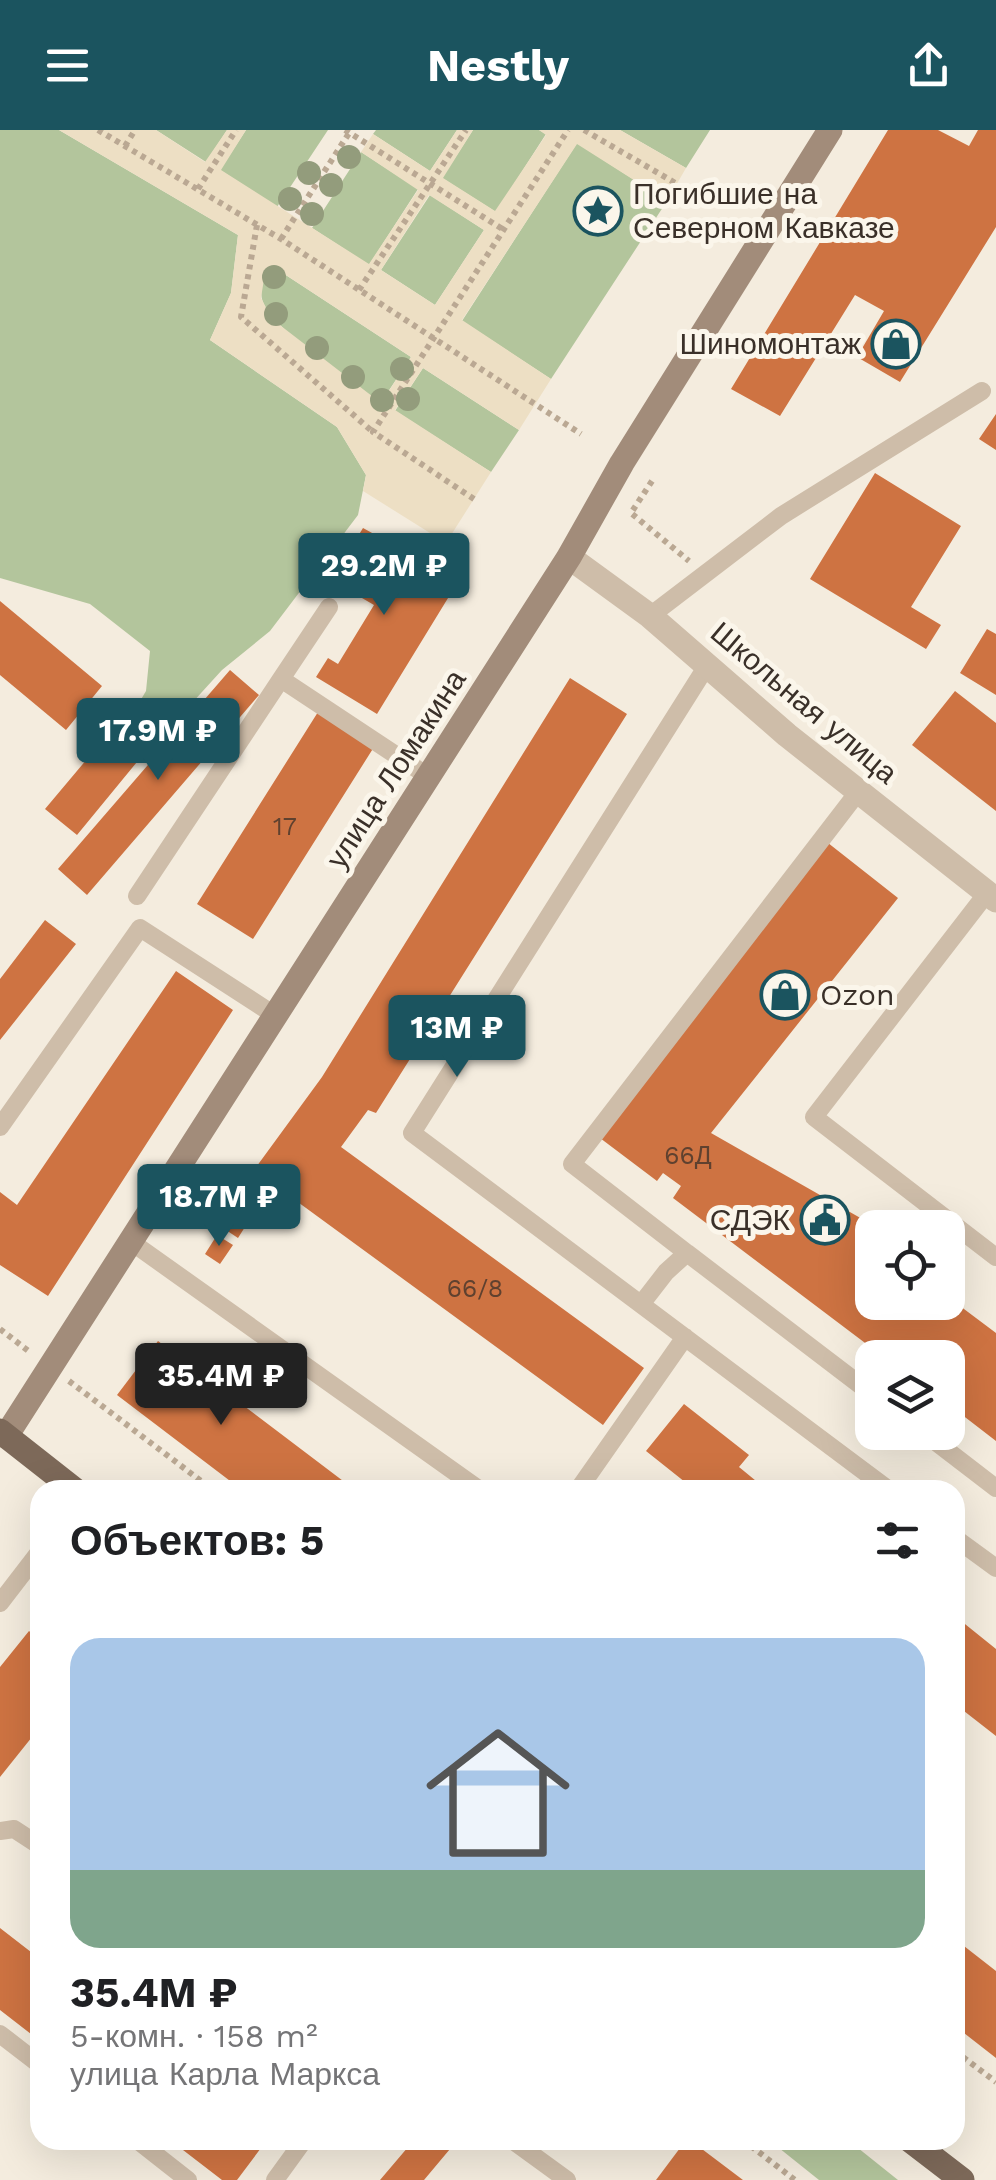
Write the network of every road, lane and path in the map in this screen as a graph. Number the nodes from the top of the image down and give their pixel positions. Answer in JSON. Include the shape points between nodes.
{"nodes":[{"id":1,"x":98,"y":130,"type":"edge"},
{"id":2,"x":135,"y":130,"type":"edge"},
{"id":3,"x":236,"y":130,"type":"edge"},
{"id":4,"x":466,"y":130,"type":"edge"},
{"id":5,"x":568,"y":130,"type":"edge"},
{"id":6,"x":584,"y":130,"type":"edge"},
{"id":7,"x":830,"y":130,"type":"edge"},
{"id":8,"x":348,"y":131,"type":"edge"},
{"id":9,"x":125,"y":146,"type":"junction"},
{"id":10,"x":430,"y":184,"type":"junction"},
{"id":11,"x":677,"y":184,"type":"dead end"},
{"id":12,"x":198,"y":189,"type":"junction"},
{"id":13,"x":258,"y":224,"type":"junction"},
{"id":14,"x":504,"y":230,"type":"junction"},
{"id":15,"x":281,"y":238,"type":"junction"},
{"id":16,"x":359,"y":290,"type":"junction"},
{"id":17,"x":434,"y":338,"type":"junction"},
{"id":18,"x":982,"y":391,"type":"dead end"},
{"id":19,"x":373,"y":432,"type":"junction"},
{"id":20,"x":581,"y":434,"type":"dead end"},
{"id":21,"x":652,"y":481,"type":"dead end"},
{"id":22,"x":474,"y":499,"type":"dead end"},
{"id":23,"x":569,"y":557,"type":"junction"},
{"id":24,"x":690,"y":562,"type":"dead end"},
{"id":25,"x":329,"y":607,"type":"dead end"},
{"id":26,"x":650,"y":616,"type":"junction"},
{"id":27,"x":708,"y":664,"type":"junction"},
{"id":28,"x":281,"y":679,"type":"junction"},
{"id":29,"x":429,"y":777,"type":"junction"},
{"id":30,"x":858,"y":792,"type":"junction"},
{"id":31,"x":137,"y":896,"type":"dead end"},
{"id":32,"x":991,"y":896,"type":"edge"},
{"id":33,"x":276,"y":1016,"type":"junction"},
{"id":34,"x":0,"y":1126,"type":"edge"},
{"id":35,"x":130,"y":1241,"type":"junction"},
{"id":36,"x":686,"y":1253,"type":"junction"},
{"id":37,"x":996,"y":1257,"type":"edge"},
{"id":38,"x":642,"y":1303,"type":"junction"},
{"id":39,"x":0,"y":1329,"type":"edge"},
{"id":40,"x":686,"y":1337,"type":"junction"},
{"id":41,"x":51,"y":1368,"type":"junction"},
{"id":42,"x":855,"y":1381,"type":"edge"},
{"id":43,"x":3,"y":1434,"type":"edge"},
{"id":44,"x":946,"y":1450,"type":"edge"},
{"id":45,"x":62,"y":1480,"type":"edge"},
{"id":46,"x":200,"y":1480,"type":"edge"},
{"id":47,"x":466,"y":1480,"type":"edge"},
{"id":48,"x":585,"y":1480,"type":"edge"},
{"id":49,"x":877,"y":1480,"type":"edge"},
{"id":50,"x":996,"y":1488,"type":"edge"},
{"id":51,"x":965,"y":1545,"type":"edge"},
{"id":52,"x":30,"y":1564,"type":"edge"},
{"id":53,"x":996,"y":1568,"type":"edge"},
{"id":54,"x":0,"y":1603,"type":"edge"},
{"id":55,"x":0,"y":1831,"type":"edge"},
{"id":56,"x":30,"y":1839,"type":"edge"},
{"id":57,"x":0,"y":2034,"type":"edge"},
{"id":58,"x":30,"y":2057,"type":"edge"},
{"id":59,"x":965,"y":2059,"type":"edge"},
{"id":60,"x":996,"y":2082,"type":"edge"},
{"id":61,"x":150,"y":2150,"type":"edge"},
{"id":62,"x":297,"y":2150,"type":"edge"},
{"id":63,"x":526,"y":2150,"type":"edge"},
{"id":64,"x":756,"y":2150,"type":"edge"},
{"id":65,"x":923,"y":2150,"type":"edge"},
{"id":66,"x":188,"y":2180,"type":"edge"},
{"id":67,"x":275,"y":2180,"type":"edge"},
{"id":68,"x":567,"y":2180,"type":"edge"},
{"id":69,"x":795,"y":2180,"type":"edge"},
{"id":70,"x":962,"y":2180,"type":"edge"}],
"edges":[{"from":1,"to":9,"type":"path"},
{"from":2,"to":9,"type":"path"},
{"from":3,"to":12,"type":"path"},
{"from":4,"to":10,"type":"path"},
{"from":5,"to":14,"type":"path"},
{"from":6,"to":11,"type":"path"},
{"from":7,"to":23,"type":"main road","name":"улица Ломакина"},
{"from":8,"to":10,"type":"path"},
{"from":8,"to":15,"type":"path"},
{"from":9,"to":12,"type":"path"},
{"from":10,"to":14,"type":"path"},
{"from":10,"to":16,"type":"path"},
{"from":12,"to":13,"type":"path"},
{"from":13,"to":15,"type":"path"},
{"from":13,"to":19,"type":"path","via":[[241,317]]},
{"from":14,"to":17,"type":"path"},
{"from":15,"to":16,"type":"path"},
{"from":16,"to":17,"type":"path"},
{"from":17,"to":19,"type":"path"},
{"from":17,"to":20,"type":"path"},
{"from":18,"to":26,"type":"lane","via":[[781,516]]},
{"from":19,"to":22,"type":"path"},
{"from":21,"to":24,"type":"path","via":[[630,513]]},
{"from":23,"to":26,"type":"street","name":"Школьная улица"},
{"from":23,"to":29,"type":"main road","name":"улица Ломакина"},
{"from":25,"to":28,"type":"lane"},
{"from":26,"to":27,"type":"street","name":"Школьная улица"},
{"from":27,"to":30,"type":"street","name":"Школьная улица"},
{"from":27,"to":38,"type":"lane","via":[[412,1133]]},
{"from":28,"to":29,"type":"lane"},
{"from":28,"to":31,"type":"lane"},
{"from":29,"to":33,"type":"main road","name":"улица Ломакина"},
{"from":30,"to":32,"type":"street","name":"Школьная улица"},
{"from":30,"to":36,"type":"lane","via":[[572,1164]]},
{"from":32,"to":37,"type":"lane","via":[[814,1117]]},
{"from":33,"to":34,"type":"lane","via":[[140,928]]},
{"from":33,"to":35,"type":"main road","name":"улица Ломакина"},
{"from":35,"to":41,"type":"main road","name":"улица Ломакина"},
{"from":35,"to":47,"type":"lane"},
{"from":36,"to":38,"type":"lane"},
{"from":36,"to":42,"type":"lane"},
{"from":38,"to":40,"type":"lane"},
{"from":39,"to":41,"type":"path"},
{"from":40,"to":48,"type":"lane"},
{"from":40,"to":49,"type":"lane"},
{"from":41,"to":43,"type":"main road","name":"улица Ломакина"},
{"from":41,"to":46,"type":"path"},
{"from":43,"to":45,"type":"main road"},
{"from":44,"to":50,"type":"lane"},
{"from":51,"to":53,"type":"lane"},
{"from":52,"to":54,"type":"lane"},
{"from":55,"to":56,"type":"lane","via":[[14,1829]]},
{"from":57,"to":58,"type":"lane"},
{"from":59,"to":60,"type":"path"},
{"from":61,"to":66,"type":"lane"},
{"from":62,"to":67,"type":"lane"},
{"from":63,"to":68,"type":"lane"},
{"from":64,"to":69,"type":"path"},
{"from":65,"to":70,"type":"main road"}]}
